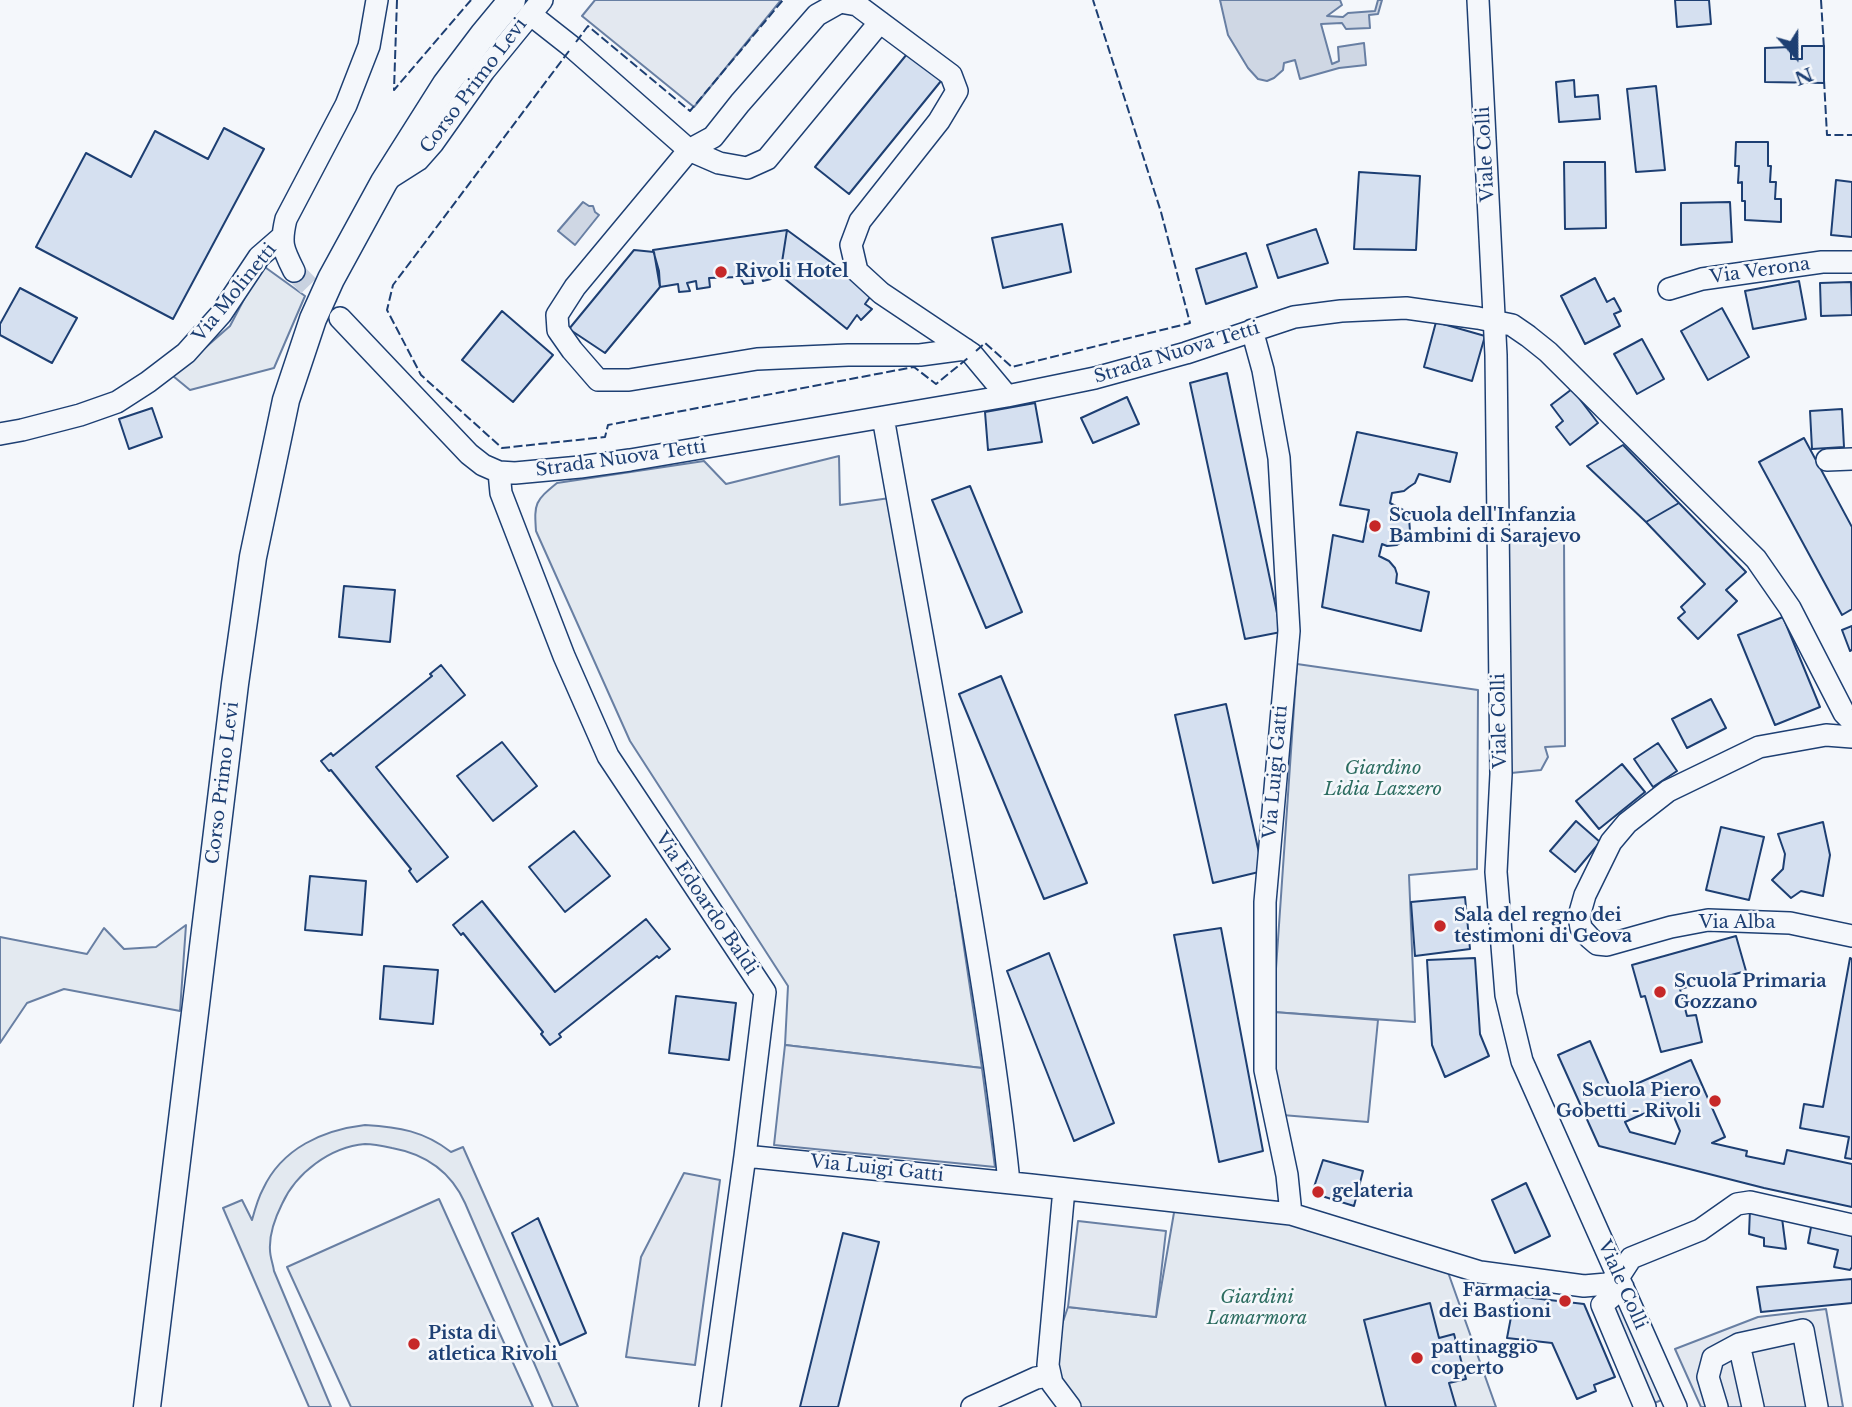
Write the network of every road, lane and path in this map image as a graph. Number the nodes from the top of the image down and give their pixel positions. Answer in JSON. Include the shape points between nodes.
{"nodes":[{"id":1,"x":377,"y":0,"type":"edge"},
{"id":2,"x":1478,"y":0,"type":"edge"},
{"id":3,"x":528,"y":5,"type":"edge"},
{"id":4,"x":880,"y":22,"type":"junction"},
{"id":5,"x":689,"y":150,"type":"junction"},
{"id":6,"x":282,"y":237,"type":"junction"},
{"id":7,"x":1852,"y":262,"type":"edge"},
{"id":8,"x":295,"y":271,"type":"tunnel mouth"},
{"id":9,"x":1669,"y":289,"type":"dead end"},
{"id":10,"x":340,"y":318,"type":"tunnel mouth"},
{"id":11,"x":1494,"y":320,"type":"junction"},
{"id":12,"x":1252,"y":330,"type":"junction"},
{"id":13,"x":965,"y":349,"type":"junction"},
{"id":14,"x":1007,"y":396,"type":"junction"},
{"id":15,"x":883,"y":417,"type":"junction"},
{"id":16,"x":0,"y":434,"type":"edge"},
{"id":17,"x":1852,"y":459,"type":"edge"},
{"id":18,"x":1827,"y":460,"type":"dead end"},
{"id":19,"x":499,"y":472,"type":"junction"},
{"id":20,"x":1852,"y":721,"type":"edge"},
{"id":21,"x":1852,"y":737,"type":"edge"},
{"id":22,"x":1852,"y":936,"type":"edge"},
{"id":23,"x":745,"y":1156,"type":"junction"},
{"id":24,"x":1009,"y":1182,"type":"junction"},
{"id":25,"x":1064,"y":1189,"type":"junction"},
{"id":26,"x":1292,"y":1214,"type":"junction"},
{"id":27,"x":1852,"y":1225,"type":"edge"},
{"id":28,"x":1620,"y":1282,"type":"junction"},
{"id":29,"x":1739,"y":1344,"type":"junction"},
{"id":30,"x":1049,"y":1376,"type":"junction"},
{"id":31,"x":1671,"y":1406,"type":"edge"},
{"id":32,"x":148,"y":1407,"type":"edge"},
{"id":33,"x":710,"y":1407,"type":"edge"},
{"id":34,"x":972,"y":1407,"type":"edge"},
{"id":35,"x":1070,"y":1407,"type":"edge"},
{"id":36,"x":1646,"y":1407,"type":"edge"},
{"id":37,"x":1717,"y":1407,"type":"edge"},
{"id":38,"x":1752,"y":1407,"type":"edge"},
{"id":39,"x":1817,"y":1407,"type":"edge"}],
"edges":[{"from":1,"to":6,"type":"street","via":[[369,46],[346,105],[286,219]]},
{"from":2,"to":11,"type":"street","name":"Viale Colli"},
{"from":3,"to":5,"type":"street"},
{"from":3,"to":32,"type":"main road","name":"Corso Primo Levi","via":[[483,34],[384,182],[313,318],[286,400],[260,516],[235,684]]},
{"from":4,"to":5,"type":"street","via":[[857,5],[840,2],[817,15],[713,137]]},
{"from":4,"to":5,"type":"street","via":[[767,159],[747,167],[719,163]]},
{"from":4,"to":13,"type":"street","via":[[951,75],[957,91],[939,121],[860,221],[850,245],[857,271],[881,293]]},
{"from":5,"to":13,"type":"street","via":[[557,315],[558,330],[598,380],[629,380],[757,359],[919,355]]},
{"from":6,"to":8,"type":"street"},
{"from":6,"to":16,"type":"street","name":"Via Molinetti","via":[[259,257],[221,314],[186,353],[148,382],[117,402],[80,415]]},
{"from":7,"to":9,"type":"street","name":"Via Verona","via":[[1702,279]]},
{"from":10,"to":19,"type":"street","via":[[462,448]]},
{"from":11,"to":12,"type":"street","name":"Strada Nuova Tetti","via":[[1373,308],[1316,313]]},
{"from":11,"to":20,"type":"street","name":"Strada Nuova Tetti","via":[[1528,335],[1548,352],[1756,559],[1790,608]]},
{"from":11,"to":28,"type":"street","name":"Viale Colli","via":[[1501,774],[1496,872],[1506,995],[1522,1061]]},
{"from":12,"to":14,"type":"street","name":"Strada Nuova Tetti","via":[[1134,369]]},
{"from":12,"to":26,"type":"street","name":"Via Luigi Gatti","via":[[1279,458],[1289,631],[1265,902],[1265,1070]]},
{"from":13,"to":14,"type":"street"},
{"from":14,"to":15,"type":"street","name":"Strada Nuova Tetti"},
{"from":15,"to":19,"type":"street","name":"Strada Nuova Tetti","via":[[593,465]]},
{"from":15,"to":24,"type":"street","via":[[985,998]]},
{"from":17,"to":18,"type":"street"},
{"from":19,"to":23,"type":"street","name":"Via Edoardo Baldi","via":[[501,493],[608,756],[765,992]]},
{"from":21,"to":22,"type":"street","name":"Via Alba","via":[[1826,735],[1759,747],[1668,791],[1627,822],[1611,842],[1579,916],[1581,928],[1597,944],[1607,945],[1708,920],[1790,923]]},
{"from":23,"to":24,"type":"street","name":"Via Luigi Gatti"},
{"from":23,"to":33,"type":"street","name":"Via Edoardo Baldi"},
{"from":24,"to":25,"type":"street","name":"Via Luigi Gatti"},
{"from":25,"to":26,"type":"street","name":"Via Luigi Gatti"},
{"from":25,"to":30,"type":"street"},
{"from":26,"to":28,"type":"street","name":"Via Luigi Gatti","via":[[1480,1272],[1584,1286]]},
{"from":27,"to":28,"type":"street","via":[[1751,1202],[1737,1204],[1700,1230],[1631,1258]]},
{"from":28,"to":31,"type":"street","name":"Viale Colli"},
{"from":28,"to":36,"type":"street","via":[[1602,1305]]},
{"from":29,"to":37,"type":"street","via":[[1713,1358],[1709,1377]]},
{"from":29,"to":38,"type":"street"},
{"from":29,"to":39,"type":"street","via":[[1803,1330]]},
{"from":30,"to":34,"type":"street"},
{"from":30,"to":35,"type":"street"}]}
